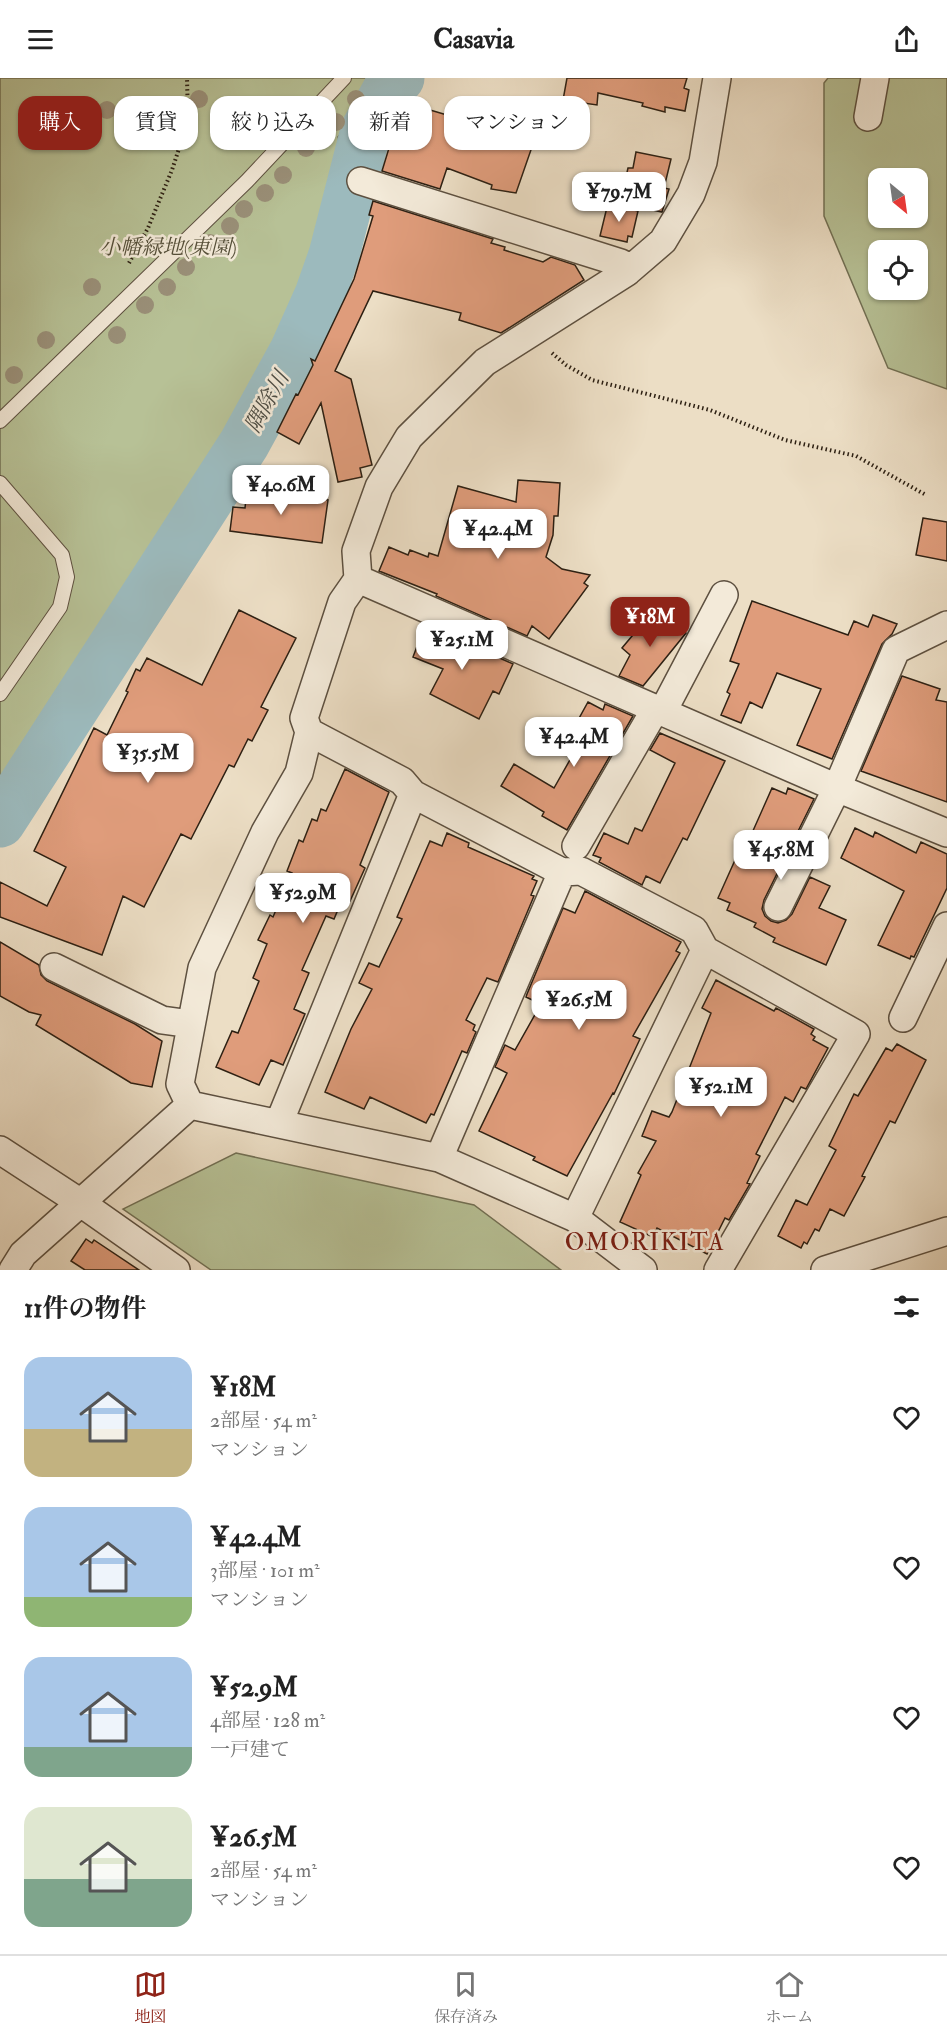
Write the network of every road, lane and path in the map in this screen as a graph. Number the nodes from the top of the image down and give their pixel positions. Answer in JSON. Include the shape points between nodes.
{"nodes":[{"id":1,"x":187,"y":78,"type":"edge"},
{"id":2,"x":344,"y":78,"type":"edge"},
{"id":3,"x":717,"y":78,"type":"edge"},
{"id":4,"x":875,"y":78,"type":"edge"},
{"id":5,"x":868,"y":117,"type":"dead end"},
{"id":6,"x":360,"y":181,"type":"dead end"},
{"id":7,"x":627,"y":272,"type":"junction"},
{"id":8,"x":122,"y":302,"type":"junction"},
{"id":9,"x":532,"y":330,"type":"junction"},
{"id":10,"x":0,"y":421,"type":"edge"},
{"id":11,"x":0,"y":483,"type":"edge"},
{"id":12,"x":926,"y":495,"type":"dead end"},
{"id":13,"x":358,"y":579,"type":"junction"},
{"id":14,"x":724,"y":595,"type":"dead end"},
{"id":15,"x":947,"y":625,"type":"edge"},
{"id":16,"x":0,"y":694,"type":"edge"},
{"id":17,"x":660,"y":709,"type":"junction"},
{"id":18,"x":309,"y":732,"type":"junction"},
{"id":19,"x":837,"y":788,"type":"junction"},
{"id":20,"x":413,"y":794,"type":"junction"},
{"id":21,"x":947,"y":833,"type":"edge"},
{"id":22,"x":576,"y":846,"type":"dead end"},
{"id":23,"x":562,"y":872,"type":"junction"},
{"id":24,"x":778,"y":908,"type":"dead end"},
{"id":25,"x":947,"y":926,"type":"edge"},
{"id":26,"x":705,"y":950,"type":"junction"},
{"id":27,"x":54,"y":967,"type":"dead end"},
{"id":28,"x":903,"y":1018,"type":"dead end"},
{"id":29,"x":191,"y":1024,"type":"junction"},
{"id":30,"x":190,"y":1105,"type":"junction"},
{"id":31,"x":279,"y":1122,"type":"junction"},
{"id":32,"x":0,"y":1150,"type":"edge"},
{"id":33,"x":439,"y":1158,"type":"junction"},
{"id":34,"x":81,"y":1203,"type":"junction"},
{"id":35,"x":575,"y":1218,"type":"junction"},
{"id":36,"x":947,"y":1231,"type":"edge"},
{"id":37,"x":166,"y":1267,"type":"edge"},
{"id":38,"x":13,"y":1270,"type":"edge"},
{"id":39,"x":643,"y":1270,"type":"edge"},
{"id":40,"x":718,"y":1270,"type":"edge"},
{"id":41,"x":825,"y":1270,"type":"edge"}],
"edges":[{"from":1,"to":8,"type":"path","via":[[188,121],[148,228],[124,273]]},
{"from":2,"to":8,"type":"lane","via":[[247,181]]},
{"from":3,"to":7,"type":"street","via":[[703,162],[692,194],[663,241]]},
{"from":4,"to":5,"type":"street"},
{"from":6,"to":7,"type":"street","via":[[621,263]]},
{"from":7,"to":9,"type":"street"},
{"from":8,"to":10,"type":"lane"},
{"from":9,"to":12,"type":"path","via":[[566,365],[592,380],[710,410],[785,440],[856,456]]},
{"from":9,"to":13,"type":"street","via":[[485,362],[409,437],[379,487],[356,551]]},
{"from":11,"to":16,"type":"lane","via":[[62,555],[67,577],[60,607]]},
{"from":13,"to":17,"type":"street"},
{"from":13,"to":18,"type":"street","via":[[342,602],[304,718]]},
{"from":14,"to":17,"type":"street"},
{"from":15,"to":19,"type":"street","via":[[896,650]]},
{"from":17,"to":19,"type":"street"},
{"from":17,"to":22,"type":"street"},
{"from":18,"to":20,"type":"street","via":[[402,781]]},
{"from":18,"to":29,"type":"street","via":[[299,774],[265,832],[202,968]]},
{"from":19,"to":21,"type":"street"},
{"from":19,"to":24,"type":"street"},
{"from":20,"to":23,"type":"street"},
{"from":20,"to":31,"type":"street"},
{"from":23,"to":26,"type":"street","via":[[580,871],[694,930]]},
{"from":23,"to":33,"type":"street"},
{"from":25,"to":28,"type":"street"},
{"from":26,"to":35,"type":"street"},
{"from":26,"to":40,"type":"street","via":[[856,1034]]},
{"from":27,"to":29,"type":"street","via":[[162,1020]]},
{"from":29,"to":30,"type":"street","via":[[180,1083]]},
{"from":30,"to":31,"type":"street"},
{"from":30,"to":34,"type":"street"},
{"from":31,"to":33,"type":"street"},
{"from":32,"to":34,"type":"street"},
{"from":33,"to":35,"type":"street"},
{"from":34,"to":37,"type":"street"},
{"from":34,"to":38,"type":"street","via":[[23,1254]]},
{"from":35,"to":39,"type":"street"},
{"from":36,"to":41,"type":"street"}]}
